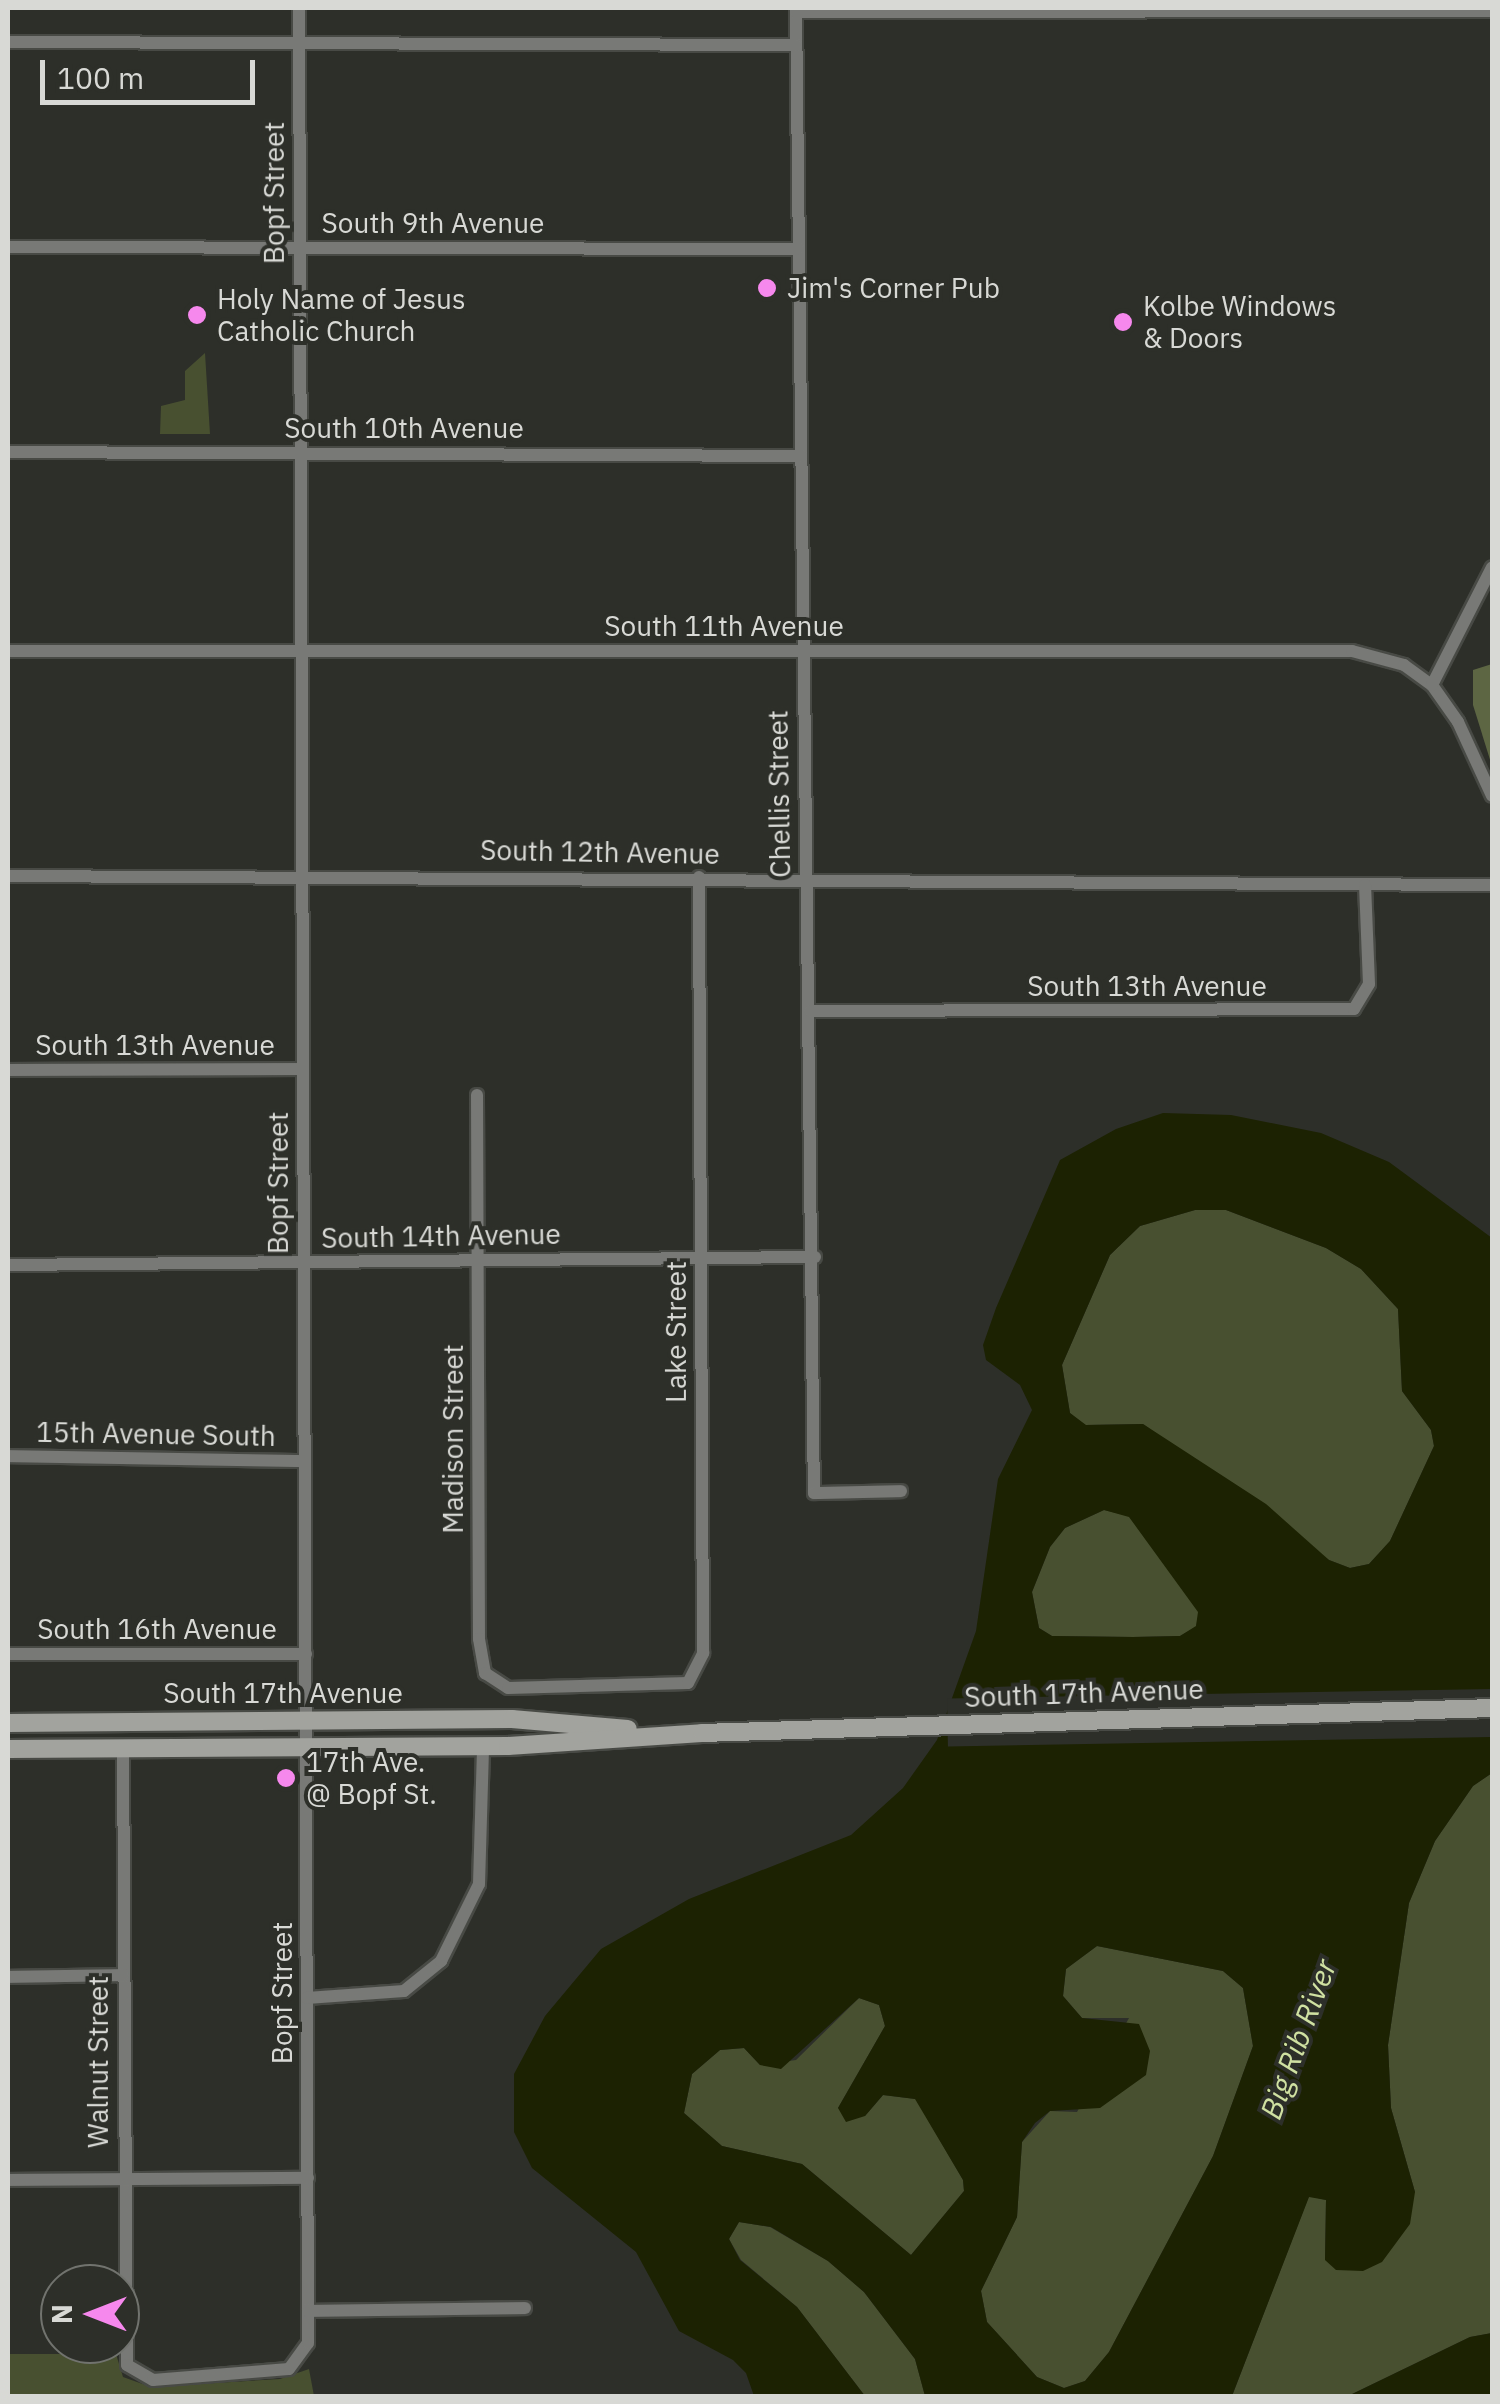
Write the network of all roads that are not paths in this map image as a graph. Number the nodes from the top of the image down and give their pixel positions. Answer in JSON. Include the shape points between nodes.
{"nodes":[{"id":1,"x":299,"y":8,"type":"edge"},
{"id":2,"x":796,"y":10,"type":"edge"},
{"id":3,"x":1492,"y":11,"type":"edge"},
{"id":4,"x":8,"y":42,"type":"edge"},
{"id":5,"x":299,"y":43,"type":"junction"},
{"id":6,"x":796,"y":44,"type":"junction"},
{"id":7,"x":8,"y":247,"type":"edge"},
{"id":8,"x":300,"y":248,"type":"junction"},
{"id":9,"x":798,"y":249,"type":"junction"},
{"id":10,"x":8,"y":452,"type":"edge"},
{"id":11,"x":300,"y":453,"type":"junction"},
{"id":12,"x":800,"y":456,"type":"junction"},
{"id":13,"x":1492,"y":567,"type":"edge"},
{"id":14,"x":8,"y":650,"type":"edge"},
{"id":15,"x":301,"y":650,"type":"junction"},
{"id":16,"x":803,"y":650,"type":"junction"},
{"id":17,"x":1432,"y":685,"type":"junction"},
{"id":18,"x":1492,"y":796,"type":"edge"},
{"id":19,"x":302,"y":875,"type":"junction"},
{"id":20,"x":8,"y":876,"type":"edge"},
{"id":21,"x":699,"y":877,"type":"junction"},
{"id":22,"x":805,"y":879,"type":"junction"},
{"id":23,"x":1365,"y":885,"type":"junction"},
{"id":24,"x":1492,"y":885,"type":"edge"},
{"id":25,"x":810,"y":1011,"type":"junction"},
{"id":26,"x":302,"y":1069,"type":"junction"},
{"id":27,"x":8,"y":1070,"type":"edge"},
{"id":28,"x":477,"y":1095,"type":"dead end"},
{"id":29,"x":815,"y":1257,"type":"junction"},
{"id":30,"x":700,"y":1258,"type":"junction"},
{"id":31,"x":477,"y":1261,"type":"junction"},
{"id":32,"x":303,"y":1263,"type":"junction"},
{"id":33,"x":8,"y":1265,"type":"edge"},
{"id":34,"x":8,"y":1456,"type":"edge"},
{"id":35,"x":305,"y":1461,"type":"junction"},
{"id":36,"x":902,"y":1491,"type":"dead end"},
{"id":37,"x":8,"y":1654,"type":"edge"},
{"id":38,"x":306,"y":1654,"type":"junction"},
{"id":39,"x":589,"y":1686,"type":"joint"},
{"id":40,"x":1492,"y":1708,"type":"edge"},
{"id":41,"x":306,"y":1721,"type":"junction"},
{"id":42,"x":8,"y":1723,"type":"edge"},
{"id":43,"x":678,"y":1734,"type":"junction"},
{"id":44,"x":306,"y":1746,"type":"junction"},
{"id":45,"x":483,"y":1746,"type":"junction"},
{"id":46,"x":123,"y":1747,"type":"junction"},
{"id":47,"x":8,"y":1749,"type":"edge"},
{"id":48,"x":123,"y":1975,"type":"junction"},
{"id":49,"x":8,"y":1976,"type":"edge"},
{"id":50,"x":307,"y":1998,"type":"junction"},
{"id":51,"x":308,"y":2178,"type":"junction"},
{"id":52,"x":8,"y":2180,"type":"edge"},
{"id":53,"x":123,"y":2180,"type":"junction"},
{"id":54,"x":525,"y":2308,"type":"dead end"},
{"id":55,"x":308,"y":2311,"type":"junction"},
{"id":56,"x":304,"y":2357,"type":"joint"}],
"edges":[{"from":1,"to":5,"type":"street","name":"Bopf Street"},
{"from":2,"to":3,"type":"street"},
{"from":2,"to":6,"type":"street","name":"Chellis Street"},
{"from":4,"to":5,"type":"street"},
{"from":5,"to":6,"type":"street"},
{"from":5,"to":8,"type":"street","name":"Bopf Street"},
{"from":6,"to":9,"type":"street","name":"Chellis Street"},
{"from":7,"to":8,"type":"street","name":"South 9th Avenue"},
{"from":8,"to":9,"type":"street","name":"South 9th Avenue"},
{"from":8,"to":11,"type":"street","name":"Bopf Street"},
{"from":9,"to":12,"type":"street","name":"Chellis Street"},
{"from":10,"to":11,"type":"street","name":"South 10th Avenue"},
{"from":11,"to":12,"type":"street","name":"South 10th Avenue"},
{"from":11,"to":15,"type":"street","name":"Bopf Street"},
{"from":12,"to":16,"type":"street","name":"Chellis Street"},
{"from":13,"to":17,"type":"street"},
{"from":14,"to":15,"type":"street","name":"South 11th Avenue"},
{"from":15,"to":16,"type":"street","name":"South 11th Avenue"},
{"from":15,"to":19,"type":"street","name":"Bopf Street"},
{"from":16,"to":17,"type":"street","name":"South 11th Avenue","via":[[1352,651],[1404,665]]},
{"from":16,"to":22,"type":"street","name":"Chellis Street"},
{"from":17,"to":18,"type":"street","via":[[1458,722]]},
{"from":19,"to":20,"type":"street","name":"South 12th Avenue"},
{"from":19,"to":21,"type":"street","name":"South 12th Avenue"},
{"from":19,"to":26,"type":"street","name":"Bopf Street"},
{"from":21,"to":22,"type":"street","name":"South 12th Avenue"},
{"from":21,"to":30,"type":"street","name":"Lake Street"},
{"from":22,"to":23,"type":"street","name":"South 12th Avenue"},
{"from":22,"to":25,"type":"street","name":"Chellis Street"},
{"from":23,"to":24,"type":"street","name":"South 12th Avenue"},
{"from":23,"to":25,"type":"street","name":"South 13th Avenue","via":[[1369,984],[1354,1009]]},
{"from":25,"to":29,"type":"street","name":"Chellis Street"},
{"from":26,"to":27,"type":"street","name":"South 13th Avenue"},
{"from":26,"to":32,"type":"street","name":"Bopf Street"},
{"from":28,"to":31,"type":"street","name":"Madison Street"},
{"from":29,"to":30,"type":"street","name":"South 14th Avenue"},
{"from":29,"to":36,"type":"street","name":"Chellis Street","via":[[814,1492]]},
{"from":30,"to":31,"type":"street","name":"South 14th Avenue"},
{"from":30,"to":39,"type":"street","name":"Lake Street","via":[[701,1666],[683,1684]]},
{"from":31,"to":32,"type":"street","name":"South 14th Avenue"},
{"from":31,"to":39,"type":"street","name":"Madison Street","via":[[482,1664],[500,1687]]},
{"from":32,"to":33,"type":"street","name":"South 14th Avenue"},
{"from":32,"to":35,"type":"street","name":"Bopf Street"},
{"from":34,"to":35,"type":"street","name":"15th Avenue South"},
{"from":35,"to":38,"type":"street","name":"Bopf Street"},
{"from":37,"to":38,"type":"street","name":"South 16th Avenue"},
{"from":38,"to":41,"type":"street","name":"Bopf Street"},
{"from":40,"to":43,"type":"main road","name":"South 17th Avenue"},
{"from":41,"to":42,"type":"main road","name":"South 17th Avenue"},
{"from":41,"to":43,"type":"main road","name":"South 17th Avenue","via":[[512,1719]]},
{"from":41,"to":44,"type":"street","name":"Bopf Street"},
{"from":43,"to":45,"type":"main road","name":"South 17th Avenue"},
{"from":44,"to":45,"type":"main road","name":"South 17th Avenue"},
{"from":44,"to":46,"type":"main road","name":"South 17th Avenue"},
{"from":44,"to":50,"type":"street","name":"Bopf Street"},
{"from":45,"to":50,"type":"street","via":[[479,1884],[453,1942],[404,1991]]},
{"from":46,"to":47,"type":"main road","name":"South 17th Avenue"},
{"from":46,"to":48,"type":"street","name":"Walnut Street"},
{"from":48,"to":49,"type":"street"},
{"from":48,"to":53,"type":"street","name":"Walnut Street"},
{"from":50,"to":51,"type":"street","name":"Bopf Street"},
{"from":51,"to":53,"type":"street"},
{"from":51,"to":55,"type":"street","name":"Bopf Street"},
{"from":52,"to":53,"type":"street"},
{"from":53,"to":56,"type":"street","name":"Walnut Street","via":[[125,2355],[135,2374],[153,2380],[289,2369]]},
{"from":54,"to":55,"type":"street"},
{"from":55,"to":56,"type":"street","name":"Bopf Street"}]}
